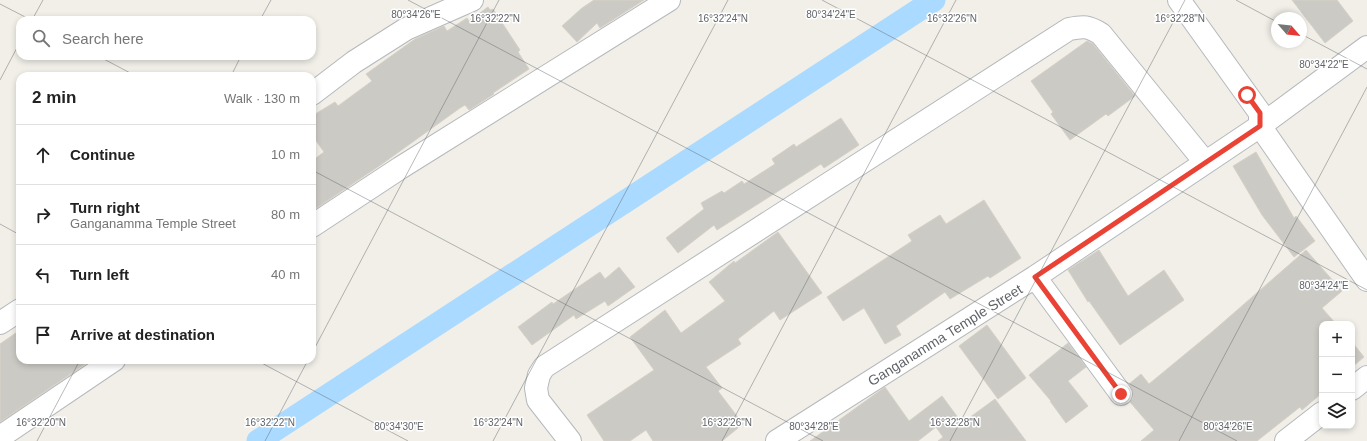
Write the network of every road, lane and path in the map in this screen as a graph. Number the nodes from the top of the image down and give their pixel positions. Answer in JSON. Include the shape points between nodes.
{"nodes":[{"id":1,"x":472,"y":0,"type":"edge"},
{"id":2,"x":669,"y":0,"type":"edge"},
{"id":3,"x":1179,"y":0,"type":"edge"},
{"id":4,"x":441,"y":6,"type":"edge"},
{"id":5,"x":1367,"y":47,"type":"edge"},
{"id":6,"x":316,"y":91,"type":"edge"},
{"id":7,"x":1260,"y":126,"type":"junction"},
{"id":8,"x":1205,"y":162,"type":"junction"},
{"id":9,"x":316,"y":223,"type":"edge"},
{"id":10,"x":1035,"y":277,"type":"junction"},
{"id":11,"x":1367,"y":280,"type":"edge"},
{"id":12,"x":16,"y":313,"type":"edge"},
{"id":13,"x":0,"y":323,"type":"edge"},
{"id":14,"x":108,"y":364,"type":"edge"},
{"id":15,"x":1367,"y":377,"type":"edge"},
{"id":16,"x":1355,"y":387,"type":"edge"},
{"id":17,"x":1121,"y":394,"type":"dead end"},
{"id":18,"x":1319,"y":415,"type":"edge"},
{"id":19,"x":0,"y":437,"type":"edge"},
{"id":20,"x":570,"y":441,"type":"edge"},
{"id":21,"x":777,"y":441,"type":"edge"},
{"id":22,"x":1286,"y":441,"type":"edge"}],
"edges":[{"from":1,"to":4,"type":"street"},
{"from":2,"to":9,"type":"street"},
{"from":3,"to":7,"type":"street","via":[[1260,113]]},
{"from":4,"to":6,"type":"street","via":[[354,62]]},
{"from":5,"to":7,"type":"street","name":"Ganganamma Temple Street"},
{"from":7,"to":8,"type":"street","name":"Ganganamma Temple Street"},
{"from":7,"to":11,"type":"street"},
{"from":8,"to":10,"type":"street","name":"Ganganamma Temple Street"},
{"from":8,"to":20,"type":"street","via":[[1101,34],[1083,26],[1069,29],[544,367],[538,376],[538,400]]},
{"from":10,"to":17,"type":"street"},
{"from":10,"to":21,"type":"street","name":"Ganganamma Temple Street"},
{"from":12,"to":13,"type":"street"},
{"from":14,"to":19,"type":"street"},
{"from":15,"to":16,"type":"street"},
{"from":18,"to":22,"type":"street"}]}
